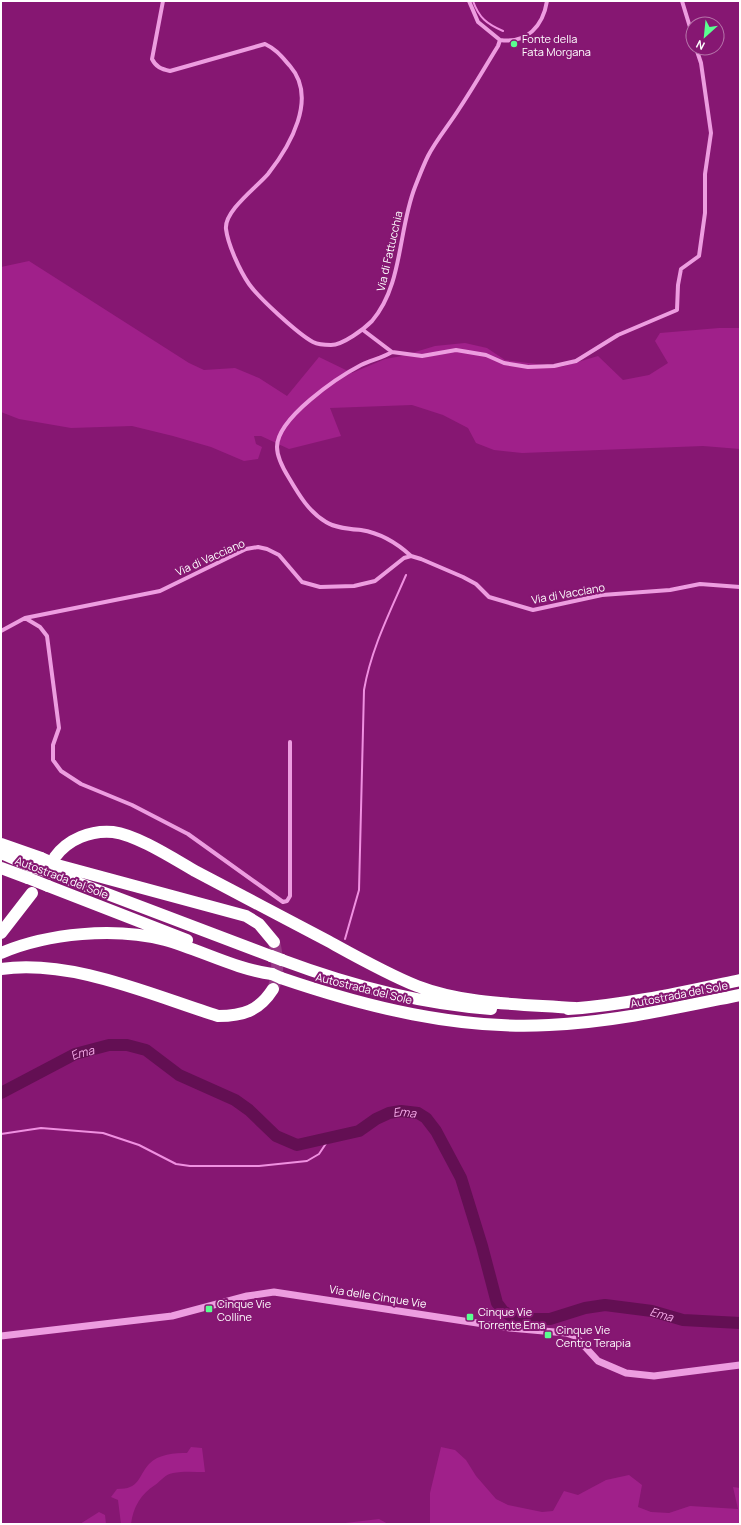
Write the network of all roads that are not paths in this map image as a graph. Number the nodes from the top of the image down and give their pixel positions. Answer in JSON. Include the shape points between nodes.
{"nodes":[{"id":1,"x":163,"y":1,"type":"edge"},
{"id":2,"x":469,"y":1,"type":"edge"},
{"id":3,"x":547,"y":1,"type":"edge"},
{"id":4,"x":682,"y":1,"type":"edge"},
{"id":5,"x":687,"y":16,"type":"edge"},
{"id":6,"x":500,"y":40,"type":"junction"},
{"id":7,"x":699,"y":56,"type":"edge"},
{"id":8,"x":363,"y":330,"type":"junction"},
{"id":9,"x":392,"y":352,"type":"junction"},
{"id":10,"x":411,"y":556,"type":"junction"},
{"id":11,"x":740,"y":587,"type":"edge"},
{"id":12,"x":25,"y":618,"type":"junction"},
{"id":13,"x":1,"y":631,"type":"edge"},
{"id":14,"x":290,"y":742,"type":"dead end"},
{"id":15,"x":1,"y":844,"type":"edge"},
{"id":16,"x":1,"y":853,"type":"edge"},
{"id":17,"x":37,"y":863,"type":"junction"},
{"id":18,"x":55,"y":865,"type":"junction"},
{"id":19,"x":1,"y":868,"type":"edge"},
{"id":20,"x":32,"y":893,"type":"dead end"},
{"id":21,"x":1,"y":933,"type":"edge"},
{"id":22,"x":274,"y":942,"type":"tunnel mouth"},
{"id":23,"x":1,"y":953,"type":"edge"},
{"id":24,"x":1,"y":969,"type":"edge"},
{"id":25,"x":277,"y":976,"type":"junction"},
{"id":26,"x":740,"y":980,"type":"edge"},
{"id":27,"x":273,"y":989,"type":"tunnel mouth"},
{"id":28,"x":740,"y":995,"type":"edge"},
{"id":29,"x":575,"y":1008,"type":"junction"},
{"id":30,"x":1,"y":1336,"type":"edge"},
{"id":31,"x":740,"y":1365,"type":"edge"}],
"edges":[{"from":1,"to":8,"type":"street","name":"Via di Fattucchia","via":[[152,59],[156,66],[170,71],[265,44],[278,52],[297,74],[302,95],[300,115],[289,143],[268,174],[237,206],[228,219],[226,228],[233,252],[250,284],[278,314],[314,342],[332,345]]},
{"from":2,"to":6,"type":"street","via":[[478,22]]},
{"from":3,"to":6,"type":"street","via":[[542,21],[530,33],[517,40]]},
{"from":4,"to":5,"type":"street"},
{"from":6,"to":8,"type":"street","name":"Via di Fattucchia","via":[[469,94],[428,155],[405,217],[388,296],[379,313]]},
{"from":7,"to":9,"type":"street","via":[[711,133],[705,174],[705,213],[698,256],[681,268],[677,310],[618,335],[576,361],[554,366],[528,367],[504,363],[486,354],[456,350],[422,356]]},
{"from":8,"to":9,"type":"street"},
{"from":9,"to":10,"type":"street","name":"Via di Vacciano","via":[[345,374],[299,409],[282,432],[277,447],[284,469],[299,495],[313,512],[327,523],[387,538]]},
{"from":10,"to":11,"type":"street","name":"Via di Vacciano","via":[[463,577],[476,584],[489,598],[533,610],[602,595],[670,590],[700,584]]},
{"from":10,"to":12,"type":"street","name":"Via di Vacciano","via":[[404,558],[375,581],[354,586],[320,587],[302,582],[279,555],[258,547],[246,549],[160,591]]},
{"from":12,"to":13,"type":"street","name":"Via di Vacciano"},
{"from":12,"to":14,"type":"street","via":[[40,627],[47,636],[59,728],[53,745],[53,760],[61,771],[81,784],[188,834],[283,902],[290,896]]},
{"from":15,"to":17,"type":"highway"},
{"from":16,"to":17,"type":"highway","name":"Autostrada del Sole"},
{"from":17,"to":18,"type":"highway","name":"Autostrada del Sole","bridge":true},
{"from":18,"to":22,"type":"highway","via":[[234,912],[259,924]]},
{"from":18,"to":29,"type":"highway","name":"Autostrada del Sole","via":[[276,958],[372,989],[444,1004],[537,1011]]},
{"from":18,"to":29,"type":"highway","via":[[70,843],[85,835],[103,832],[120,834],[161,852],[378,968],[416,985],[454,996]]},
{"from":19,"to":25,"type":"highway","name":"Autostrada del Sole","bridge":true},
{"from":20,"to":21,"type":"highway"},
{"from":23,"to":25,"type":"highway","via":[[60,937],[125,934],[164,940],[255,972]]},
{"from":24,"to":27,"type":"highway","via":[[45,968],[81,974],[218,1016],[235,1016],[249,1011],[260,1005]]},
{"from":25,"to":28,"type":"highway","name":"Autostrada del Sole","via":[[328,993],[416,1014],[504,1025],[547,1025],[641,1016]]},
{"from":26,"to":29,"type":"highway","name":"Autostrada del Sole","via":[[638,1001]]},
{"from":30,"to":31,"type":"street","name":"Via delle Cinque Vie","via":[[172,1316],[247,1296],[274,1292],[510,1328],[566,1333],[579,1339],[598,1361],[626,1373],[654,1376]]}]}
